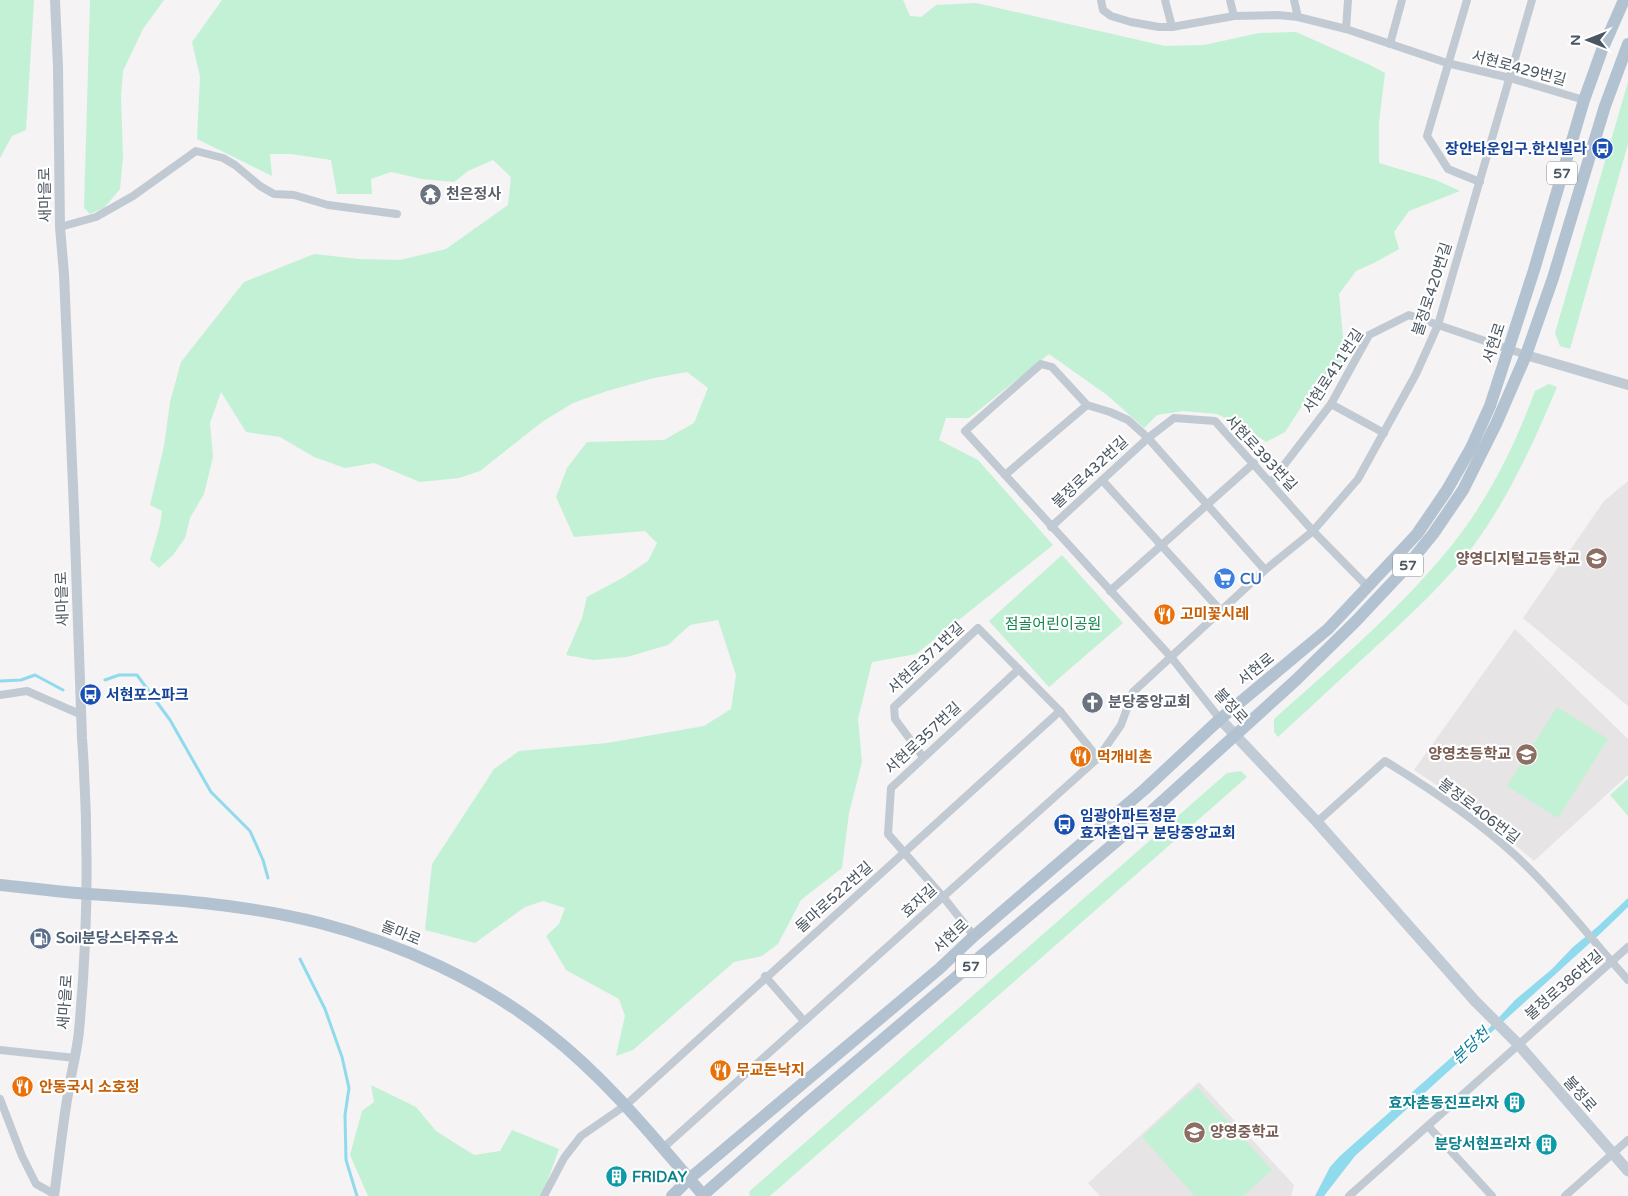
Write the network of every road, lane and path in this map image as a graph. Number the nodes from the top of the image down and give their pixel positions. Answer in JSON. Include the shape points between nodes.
{"nodes":[{"id":1,"x":54,"y":0,"type":"edge"},
{"id":2,"x":1101,"y":0,"type":"edge"},
{"id":3,"x":1165,"y":0,"type":"edge"},
{"id":4,"x":1230,"y":0,"type":"edge"},
{"id":5,"x":1294,"y":0,"type":"edge"},
{"id":6,"x":1348,"y":0,"type":"edge"},
{"id":7,"x":1402,"y":0,"type":"edge"},
{"id":8,"x":1467,"y":0,"type":"edge"},
{"id":9,"x":1532,"y":0,"type":"edge"},
{"id":10,"x":1624,"y":0,"type":"edge"},
{"id":11,"x":1234,"y":16,"type":"junction"},
{"id":12,"x":1298,"y":17,"type":"junction"},
{"id":13,"x":1172,"y":27,"type":"junction"},
{"id":14,"x":1346,"y":29,"type":"junction"},
{"id":15,"x":1390,"y":44,"type":"junction"},
{"id":16,"x":1628,"y":44,"type":"edge"},
{"id":17,"x":1447,"y":63,"type":"junction"},
{"id":18,"x":1510,"y":78,"type":"junction"},
{"id":19,"x":1584,"y":100,"type":"junction"},
{"id":20,"x":1480,"y":182,"type":"junction"},
{"id":21,"x":397,"y":214,"type":"dead end"},
{"id":22,"x":60,"y":227,"type":"junction"},
{"id":23,"x":1438,"y":325,"type":"junction"},
{"id":24,"x":1509,"y":350,"type":"junction"},
{"id":25,"x":1526,"y":356,"type":"junction"},
{"id":26,"x":1628,"y":385,"type":"edge"},
{"id":27,"x":1331,"y":404,"type":"junction"},
{"id":28,"x":1087,"y":406,"type":"junction"},
{"id":29,"x":1384,"y":433,"type":"junction"},
{"id":30,"x":1148,"y":438,"type":"junction"},
{"id":31,"x":1254,"y":463,"type":"junction"},
{"id":32,"x":1006,"y":475,"type":"junction"},
{"id":33,"x":1102,"y":480,"type":"junction"},
{"id":34,"x":1271,"y":482,"type":"junction"},
{"id":35,"x":1206,"y":505,"type":"junction"},
{"id":36,"x":1051,"y":527,"type":"junction"},
{"id":37,"x":1313,"y":531,"type":"junction"},
{"id":38,"x":1162,"y":545,"type":"junction"},
{"id":39,"x":1265,"y":570,"type":"junction"},
{"id":40,"x":1368,"y":587,"type":"junction"},
{"id":41,"x":1110,"y":591,"type":"junction"},
{"id":42,"x":1222,"y":612,"type":"junction"},
{"id":43,"x":1170,"y":657,"type":"junction"},
{"id":44,"x":1019,"y":669,"type":"junction"},
{"id":45,"x":0,"y":695,"type":"edge"},
{"id":46,"x":1060,"y":710,"type":"junction"},
{"id":47,"x":82,"y":715,"type":"junction"},
{"id":48,"x":1220,"y":719,"type":"junction"},
{"id":49,"x":1236,"y":734,"type":"junction"},
{"id":50,"x":923,"y":757,"type":"junction"},
{"id":51,"x":1098,"y":758,"type":"junction"},
{"id":52,"x":1318,"y":822,"type":"junction"},
{"id":53,"x":904,"y":853,"type":"junction"},
{"id":54,"x":0,"y":885,"type":"edge"},
{"id":55,"x":86,"y":894,"type":"junction"},
{"id":56,"x":944,"y":898,"type":"junction"},
{"id":57,"x":974,"y":936,"type":"junction"},
{"id":58,"x":1628,"y":947,"type":"edge"},
{"id":59,"x":1612,"y":962,"type":"junction"},
{"id":60,"x":766,"y":976,"type":"junction"},
{"id":61,"x":1628,"y":980,"type":"edge"},
{"id":62,"x":804,"y":1021,"type":"junction"},
{"id":63,"x":1514,"y":1040,"type":"junction"},
{"id":64,"x":0,"y":1050,"type":"edge"},
{"id":65,"x":75,"y":1058,"type":"junction"},
{"id":66,"x":0,"y":1099,"type":"edge"},
{"id":67,"x":626,"y":1104,"type":"junction"},
{"id":68,"x":1428,"y":1126,"type":"junction"},
{"id":69,"x":1628,"y":1140,"type":"edge"},
{"id":70,"x":663,"y":1148,"type":"junction"},
{"id":71,"x":1612,"y":1154,"type":"junction"},
{"id":72,"x":1628,"y":1171,"type":"edge"},
{"id":73,"x":690,"y":1179,"type":"junction"},
{"id":74,"x":54,"y":1195,"type":"edge"},
{"id":75,"x":544,"y":1196,"type":"edge"},
{"id":76,"x":672,"y":1196,"type":"edge"},
{"id":77,"x":703,"y":1196,"type":"edge"},
{"id":78,"x":1349,"y":1196,"type":"edge"},
{"id":79,"x":1492,"y":1196,"type":"edge"},
{"id":80,"x":1565,"y":1196,"type":"edge"}],
"edges":[{"from":1,"to":22,"type":"street","name":"새마을로"},
{"from":2,"to":13,"type":"street","name":"서현로429번길","via":[[1103,10],[1111,16]]},
{"from":3,"to":13,"type":"street"},
{"from":4,"to":11,"type":"street"},
{"from":5,"to":12,"type":"street"},
{"from":6,"to":14,"type":"street"},
{"from":7,"to":15,"type":"street"},
{"from":8,"to":17,"type":"street","name":"서현로429번길"},
{"from":9,"to":18,"type":"street","name":"불정로420번길"},
{"from":10,"to":19,"type":"main road","name":"서현로","number":"57"},
{"from":11,"to":12,"type":"street","name":"서현로429번길"},
{"from":11,"to":13,"type":"street","name":"서현로429번길"},
{"from":12,"to":14,"type":"street","name":"서현로429번길"},
{"from":14,"to":15,"type":"street","name":"서현로429번길"},
{"from":15,"to":17,"type":"street","name":"서현로429번길"},
{"from":16,"to":25,"type":"main road","number":"57","via":[[1605,106]]},
{"from":17,"to":18,"type":"street","name":"서현로429번길"},
{"from":17,"to":20,"type":"street","via":[[1427,136],[1448,169]]},
{"from":18,"to":19,"type":"street","name":"서현로429번길"},
{"from":18,"to":20,"type":"street","name":"불정로420번길"},
{"from":19,"to":24,"type":"main road","name":"서현로","number":"57"},
{"from":20,"to":23,"type":"street","name":"불정로420번길"},
{"from":21,"to":22,"type":"street","via":[[274,194],[235,165],[196,151],[133,196],[96,217]]},
{"from":22,"to":47,"type":"street","name":"새마을로"},
{"from":23,"to":24,"type":"street","name":"서현로411번길"},
{"from":23,"to":27,"type":"street","name":"서현로411번길","via":[[1409,315],[1369,335]]},
{"from":23,"to":29,"type":"street","name":"불정로420번길"},
{"from":24,"to":25,"type":"street","name":"서현로411번길"},
{"from":24,"to":40,"type":"main road","name":"서현로","number":"57","via":[[1490,406],[1447,490],[1417,534]]},
{"from":25,"to":26,"type":"street"},
{"from":25,"to":49,"type":"main road","number":"57","via":[[1480,458],[1433,534],[1356,621]]},
{"from":27,"to":29,"type":"street"},
{"from":27,"to":34,"type":"street","name":"서현로411번길"},
{"from":28,"to":30,"type":"street","via":[[1128,420]]},
{"from":28,"to":32,"type":"street"},
{"from":28,"to":32,"type":"street","name":"불정로","via":[[1052,367],[1041,364],[965,431]]},
{"from":29,"to":37,"type":"street","name":"불정로420번길","via":[[1358,479]]},
{"from":30,"to":31,"type":"street","name":"서현로393번길","via":[[1174,418],[1215,421]]},
{"from":30,"to":33,"type":"street","name":"불정로432번길"},
{"from":30,"to":35,"type":"street"},
{"from":31,"to":34,"type":"street","name":"서현로393번길"},
{"from":31,"to":35,"type":"street"},
{"from":32,"to":36,"type":"street","name":"불정로"},
{"from":33,"to":36,"type":"street","name":"불정로432번길"},
{"from":33,"to":38,"type":"street"},
{"from":34,"to":37,"type":"street","name":"서현로393번길"},
{"from":35,"to":38,"type":"street"},
{"from":35,"to":39,"type":"street"},
{"from":36,"to":41,"type":"street","name":"불정로"},
{"from":37,"to":39,"type":"street","name":"불정로420번길"},
{"from":37,"to":40,"type":"street","name":"서현로393번길"},
{"from":38,"to":41,"type":"street"},
{"from":38,"to":42,"type":"street"},
{"from":39,"to":42,"type":"street","name":"불정로420번길"},
{"from":40,"to":48,"type":"main road","name":"서현로","number":"57","via":[[1328,629]]},
{"from":41,"to":43,"type":"street","name":"불정로"},
{"from":42,"to":43,"type":"street","name":"불정로420번길"},
{"from":43,"to":48,"type":"street","name":"불정로"},
{"from":43,"to":51,"type":"street","name":"효자길","via":[[1133,692],[1121,726]]},
{"from":44,"to":46,"type":"street","name":"서현로371번길"},
{"from":44,"to":50,"type":"street","name":"서현로357번길"},
{"from":44,"to":50,"type":"street","name":"서현로371번길","via":[[978,628],[894,707],[895,718]]},
{"from":45,"to":47,"type":"street","via":[[27,691]]},
{"from":46,"to":51,"type":"street","name":"서현로371번길"},
{"from":46,"to":53,"type":"street","name":"돌마로522번길"},
{"from":47,"to":55,"type":"street","name":"새마을로"},
{"from":48,"to":49,"type":"main road","name":"불정로"},
{"from":48,"to":57,"type":"main road","name":"서현로","number":"57","via":[[1145,789]]},
{"from":49,"to":52,"type":"main road","name":"불정로"},
{"from":49,"to":77,"type":"main road","number":"57","via":[[1144,818],[804,1106]]},
{"from":50,"to":53,"type":"street","name":"서현로357번길","via":[[891,788],[888,834]]},
{"from":51,"to":56,"type":"street","name":"효자길"},
{"from":52,"to":59,"type":"street","name":"불정로406번길","via":[[1386,761],[1454,806],[1516,856]]},
{"from":52,"to":63,"type":"main road","name":"불정로","via":[[1475,1001]]},
{"from":53,"to":56,"type":"street","name":"서현로357번길"},
{"from":53,"to":60,"type":"street","name":"돌마로522번길"},
{"from":54,"to":55,"type":"main road","name":"돌마로"},
{"from":55,"to":65,"type":"street","name":"새마을로"},
{"from":55,"to":67,"type":"main road","name":"돌마로","via":[[183,901],[274,913],[321,923],[404,950],[467,981],[529,1018],[587,1066]]},
{"from":56,"to":57,"type":"street","name":"서현로357번길"},
{"from":56,"to":62,"type":"street","name":"효자길"},
{"from":57,"to":73,"type":"main road","name":"서현로","number":"57","via":[[939,970]]},
{"from":58,"to":59,"type":"street","name":"불정로386번길"},
{"from":59,"to":61,"type":"street"},
{"from":59,"to":63,"type":"street","name":"불정로386번길"},
{"from":60,"to":62,"type":"street"},
{"from":60,"to":67,"type":"street","name":"돌마로522번길"},
{"from":62,"to":70,"type":"street","name":"효자길"},
{"from":63,"to":68,"type":"street","name":"불정로386번길"},
{"from":63,"to":71,"type":"main road","name":"불정로"},
{"from":64,"to":65,"type":"street"},
{"from":65,"to":74,"type":"street","name":"새마을로"},
{"from":66,"to":74,"type":"street","via":[[36,1184]]},
{"from":67,"to":70,"type":"main road","name":"돌마로"},
{"from":67,"to":75,"type":"street","name":"돌마로522번길","via":[[581,1136],[564,1158]]},
{"from":68,"to":78,"type":"street","name":"불정로386번길"},
{"from":68,"to":79,"type":"street"},
{"from":69,"to":71,"type":"street"},
{"from":70,"to":73,"type":"main road","name":"돌마로"},
{"from":71,"to":72,"type":"main road","name":"불정로"},
{"from":71,"to":80,"type":"street"},
{"from":73,"to":76,"type":"main road","name":"서현로","number":"57"},
{"from":73,"to":77,"type":"main road","name":"돌마로"}]}
